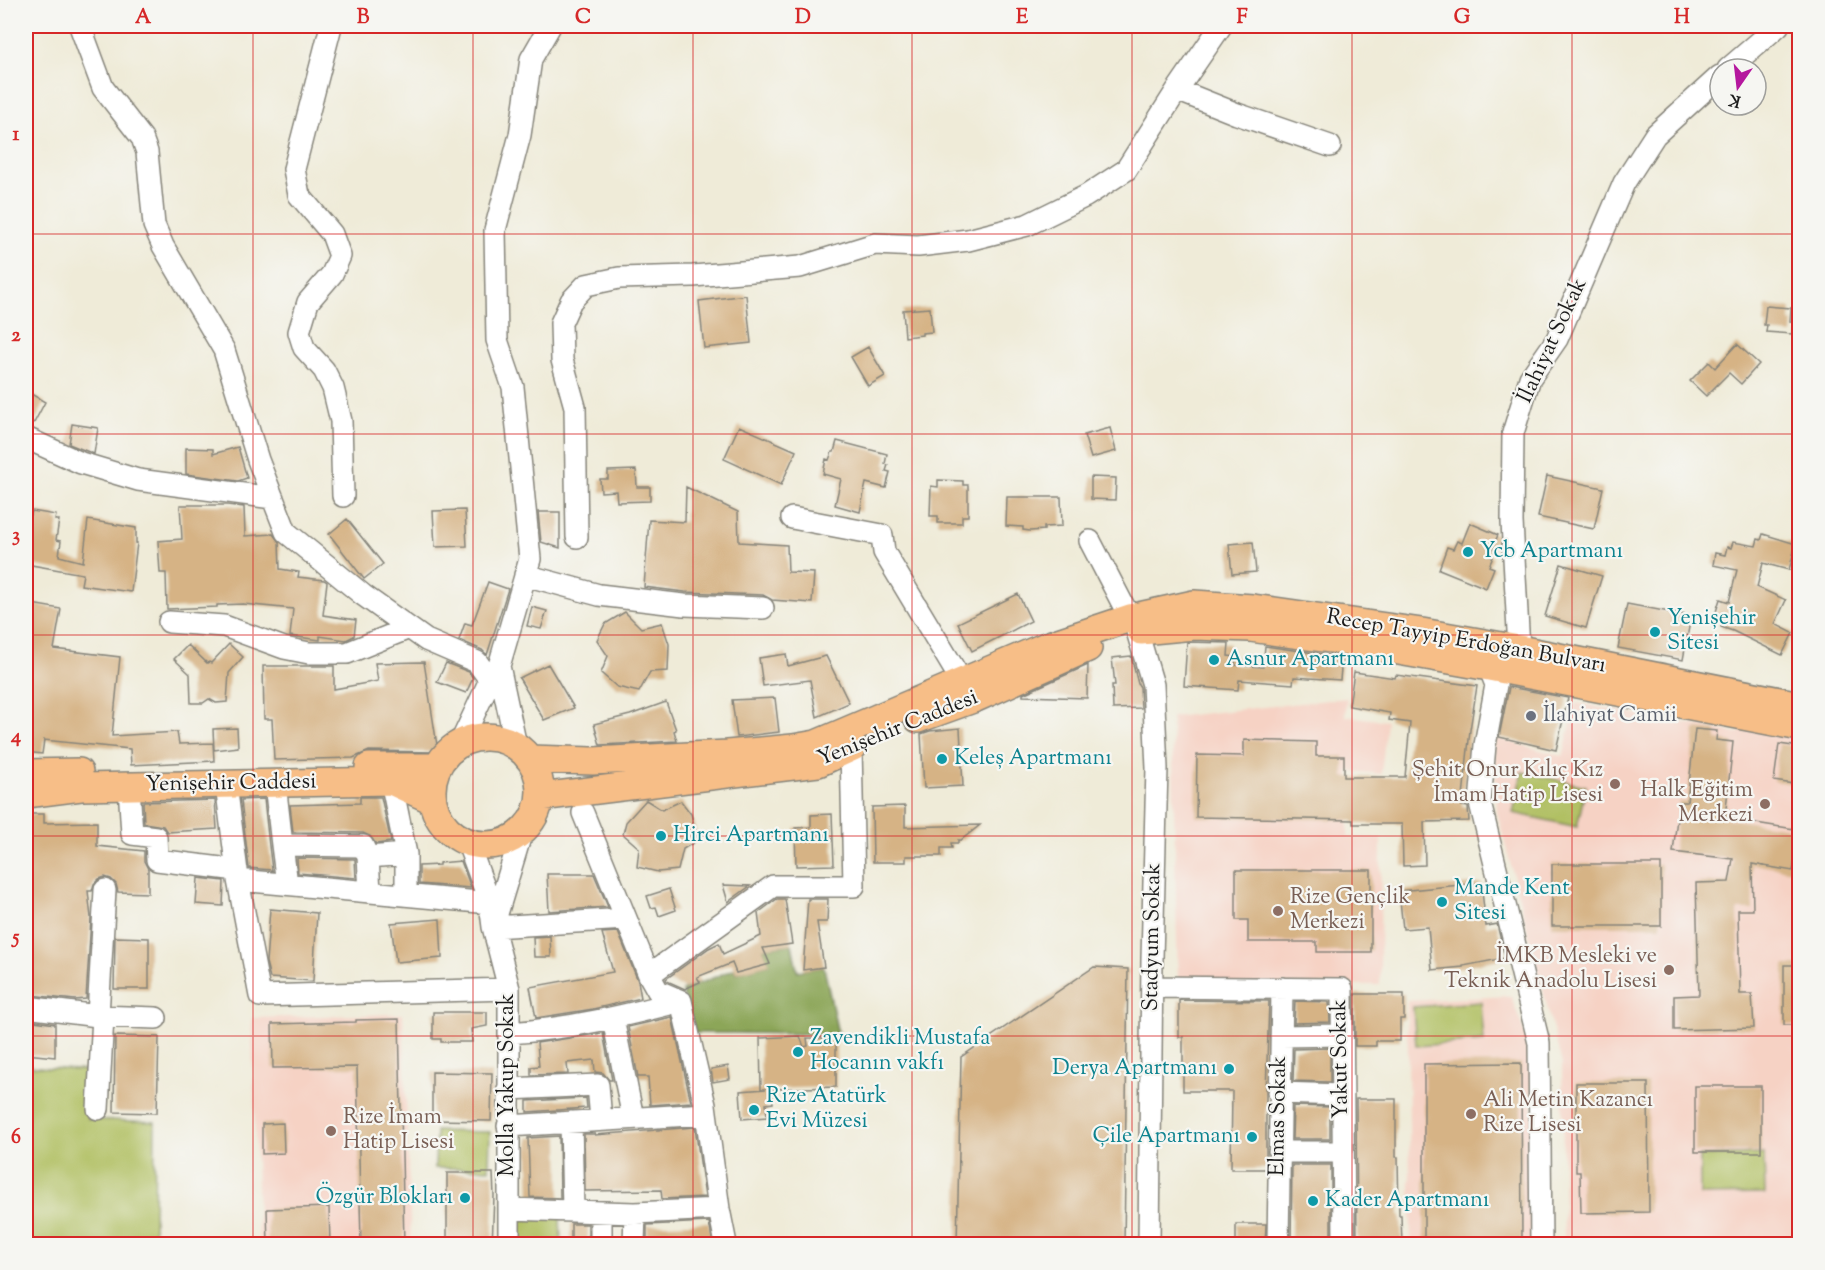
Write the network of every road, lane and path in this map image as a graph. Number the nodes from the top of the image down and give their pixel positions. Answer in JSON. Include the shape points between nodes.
{"nodes":[{"id":1,"x":80,"y":26,"type":"edge"},
{"id":2,"x":332,"y":26,"type":"edge"},
{"id":3,"x":550,"y":26,"type":"edge"},
{"id":4,"x":1221,"y":26,"type":"edge"},
{"id":5,"x":1778,"y":26,"type":"edge"},
{"id":6,"x":1742,"y":57,"type":"edge"},
{"id":7,"x":1708,"y":87,"type":"edge"},
{"id":8,"x":1177,"y":90,"type":"junction"},
{"id":9,"x":1330,"y":146,"type":"dead end"},
{"id":10,"x":26,"y":438,"type":"edge"},
{"id":11,"x":343,"y":496,"type":"dead end"},
{"id":12,"x":273,"y":498,"type":"junction"},
{"id":13,"x":792,"y":518,"type":"dead end"},
{"id":14,"x":578,"y":537,"type":"dead end"},
{"id":15,"x":1090,"y":541,"type":"dead end"},
{"id":16,"x":525,"y":575,"type":"junction"},
{"id":17,"x":763,"y":608,"type":"dead end"},
{"id":18,"x":170,"y":622,"type":"dead end"},
{"id":19,"x":1133,"y":624,"type":"junction"},
{"id":20,"x":410,"y":628,"type":"junction"},
{"id":21,"x":1520,"y":649,"type":"junction"},
{"id":22,"x":1489,"y":667,"type":"junction"},
{"id":23,"x":494,"y":673,"type":"junction"},
{"id":24,"x":962,"y":682,"type":"junction"},
{"id":25,"x":1800,"y":705,"type":"edge"},
{"id":26,"x":1800,"y":728,"type":"edge"},
{"id":27,"x":460,"y":744,"type":"junction"},
{"id":28,"x":852,"y":747,"type":"junction"},
{"id":29,"x":523,"y":752,"type":"junction"},
{"id":30,"x":437,"y":767,"type":"junction"},
{"id":31,"x":26,"y":773,"type":"edge"},
{"id":32,"x":391,"y":781,"type":"junction"},
{"id":33,"x":275,"y":783,"type":"junction"},
{"id":34,"x":226,"y":784,"type":"junction"},
{"id":35,"x":129,"y":786,"type":"junction"},
{"id":36,"x":26,"y":794,"type":"edge"},
{"id":37,"x":540,"y":797,"type":"junction"},
{"id":38,"x":432,"y":800,"type":"junction"},
{"id":39,"x":583,"y":813,"type":"dead end"},
{"id":40,"x":522,"y":831,"type":"junction"},
{"id":41,"x":467,"y":841,"type":"junction"},
{"id":42,"x":282,"y":845,"type":"junction"},
{"id":43,"x":406,"y":854,"type":"junction"},
{"id":44,"x":368,"y":857,"type":"junction"},
{"id":45,"x":237,"y":875,"type":"junction"},
{"id":46,"x":287,"y":884,"type":"junction"},
{"id":47,"x":105,"y":890,"type":"dead end"},
{"id":48,"x":370,"y":892,"type":"junction"},
{"id":49,"x":406,"y":895,"type":"junction"},
{"id":50,"x":490,"y":903,"type":"junction"},
{"id":51,"x":626,"y":920,"type":"junction"},
{"id":52,"x":494,"y":927,"type":"junction"},
{"id":53,"x":649,"y":975,"type":"junction"},
{"id":54,"x":1152,"y":987,"type":"junction"},
{"id":55,"x":1282,"y":988,"type":"junction"},
{"id":56,"x":509,"y":989,"type":"junction"},
{"id":57,"x":681,"y":1001,"type":"junction"},
{"id":58,"x":26,"y":1007,"type":"edge"},
{"id":59,"x":100,"y":1016,"type":"junction"},
{"id":60,"x":156,"y":1018,"type":"dead end"},
{"id":61,"x":613,"y":1019,"type":"junction"},
{"id":62,"x":509,"y":1033,"type":"junction"},
{"id":63,"x":1342,"y":1035,"type":"junction"},
{"id":64,"x":1281,"y":1036,"type":"junction"},
{"id":65,"x":508,"y":1089,"type":"junction"},
{"id":66,"x":1279,"y":1093,"type":"junction"},
{"id":67,"x":1342,"y":1095,"type":"junction"},
{"id":68,"x":98,"y":1109,"type":"dead end"},
{"id":69,"x":706,"y":1114,"type":"junction"},
{"id":70,"x":633,"y":1118,"type":"junction"},
{"id":71,"x":601,"y":1120,"type":"junction"},
{"id":72,"x":571,"y":1122,"type":"junction"},
{"id":73,"x":508,"y":1126,"type":"junction"},
{"id":74,"x":1279,"y":1152,"type":"junction"},
{"id":75,"x":1343,"y":1152,"type":"junction"},
{"id":76,"x":509,"y":1209,"type":"junction"},
{"id":77,"x":719,"y":1209,"type":"junction"},
{"id":78,"x":573,"y":1211,"type":"junction"},
{"id":79,"x":601,"y":1212,"type":"junction"},
{"id":80,"x":635,"y":1213,"type":"junction"},
{"id":81,"x":509,"y":1245,"type":"edge"},
{"id":82,"x":601,"y":1245,"type":"edge"},
{"id":83,"x":634,"y":1245,"type":"edge"},
{"id":84,"x":726,"y":1245,"type":"edge"},
{"id":85,"x":1149,"y":1245,"type":"edge"},
{"id":86,"x":1278,"y":1245,"type":"edge"},
{"id":87,"x":1344,"y":1245,"type":"edge"},
{"id":88,"x":1541,"y":1245,"type":"edge"}],
"edges":[{"from":1,"to":12,"type":"street","via":[[103,88],[147,152],[154,225],[224,350]]},
{"from":2,"to":11,"type":"street","via":[[294,169],[300,195],[332,234],[340,256],[332,274],[308,302],[299,332],[304,348],[324,370],[333,388],[341,421]]},
{"from":3,"to":16,"type":"street","via":[[531,59],[520,135],[495,230],[497,340],[513,387],[530,559]]},
{"from":4,"to":8,"type":"street"},
{"from":5,"to":6,"type":"street"},
{"from":7,"to":21,"type":"street","name":"İlahiyat Sokak","via":[[1655,135],[1624,183],[1557,339],[1530,378],[1513,433],[1512,522]]},
{"from":8,"to":9,"type":"street"},
{"from":8,"to":14,"type":"street","via":[[1126,170],[1086,196],[1027,225],[968,240],[918,246],[875,244],[800,267],[619,278],[586,285],[571,301],[561,323],[562,360],[575,407]]},
{"from":10,"to":12,"type":"street","via":[[81,463],[138,480]]},
{"from":12,"to":20,"type":"street","via":[[286,532],[363,596]]},
{"from":13,"to":24,"type":"street","via":[[882,535],[884,552]]},
{"from":15,"to":19,"type":"street","name":"Stadyum Sokak"},
{"from":16,"to":17,"type":"street","via":[[599,595],[684,605]]},
{"from":16,"to":23,"type":"street"},
{"from":18,"to":20,"type":"street","via":[[224,626],[309,653],[347,653]]},
{"from":19,"to":21,"type":"main road","name":"Recep Tayyip Erdoğan Bulvarı","via":[[1194,604],[1253,608]]},
{"from":19,"to":22,"type":"main road","name":"Recep Tayyip Erdoğan Bulvarı","via":[[1250,628]]},
{"from":19,"to":24,"type":"main road","name":"Yenişehir Caddesi","via":[[1046,646]]},
{"from":19,"to":28,"type":"main road","name":"Yenişehir Caddesi","via":[[976,698]]},
{"from":19,"to":54,"type":"street","name":"Stadyum Sokak","via":[[1153,685],[1157,756]]},
{"from":20,"to":23,"type":"street","via":[[426,640]]},
{"from":21,"to":25,"type":"main road","name":"Recep Tayyip Erdoğan Bulvarı"},
{"from":22,"to":26,"type":"main road","name":"Recep Tayyip Erdoğan Bulvarı"},
{"from":22,"to":88,"type":"street","via":[[1496,685],[1480,803],[1539,1043]]},
{"from":23,"to":27,"type":"street"},
{"from":23,"to":29,"type":"street"},
{"from":24,"to":29,"type":"main road","name":"Yenişehir Caddesi","via":[[804,746],[592,761]]},
{"from":27,"to":29,"type":"main road","via":[[478,737],[498,738]]},
{"from":27,"to":30,"type":"main road"},
{"from":28,"to":37,"type":"main road","name":"Yenişehir Caddesi","via":[[818,763]]},
{"from":28,"to":53,"type":"street","via":[[854,885],[773,886]]},
{"from":29,"to":37,"type":"main road","via":[[539,777]]},
{"from":30,"to":31,"type":"main road","name":"Yenişehir Caddesi"},
{"from":30,"to":38,"type":"main road"},
{"from":32,"to":33,"type":"main road","name":"Yenişehir Caddesi"},
{"from":32,"to":38,"type":"main road","name":"Yenişehir Caddesi"},
{"from":32,"to":43,"type":"street"},
{"from":33,"to":34,"type":"main road","name":"Yenişehir Caddesi"},
{"from":33,"to":42,"type":"street"},
{"from":34,"to":35,"type":"main road","name":"Yenişehir Caddesi"},
{"from":34,"to":45,"type":"street"},
{"from":35,"to":36,"type":"main road","name":"Yenişehir Caddesi"},
{"from":35,"to":45,"type":"street","via":[[132,834],[156,837],[157,860]]},
{"from":37,"to":40,"type":"main road","via":[[534,816]]},
{"from":38,"to":41,"type":"main road","via":[[450,831]]},
{"from":39,"to":51,"type":"street"},
{"from":40,"to":41,"type":"main road","via":[[505,842],[486,845]]},
{"from":40,"to":52,"type":"street","name":"Molla Yakup Sokak"},
{"from":41,"to":50,"type":"street","name":"Molla Yakup Sokak"},
{"from":42,"to":44,"type":"street","via":[[363,846]]},
{"from":42,"to":46,"type":"street"},
{"from":43,"to":44,"type":"street"},
{"from":43,"to":49,"type":"street"},
{"from":44,"to":48,"type":"street"},
{"from":45,"to":46,"type":"street"},
{"from":45,"to":56,"type":"street","via":[[260,996]]},
{"from":46,"to":48,"type":"street"},
{"from":47,"to":59,"type":"street"},
{"from":48,"to":49,"type":"street"},
{"from":49,"to":50,"type":"street"},
{"from":50,"to":52,"type":"street","name":"Molla Yakup Sokak"},
{"from":51,"to":52,"type":"street"},
{"from":51,"to":53,"type":"street"},
{"from":52,"to":56,"type":"street","name":"Molla Yakup Sokak"},
{"from":53,"to":57,"type":"street","via":[[658,991]]},
{"from":54,"to":55,"type":"street","name":"Yakut Sokak"},
{"from":54,"to":85,"type":"street","name":"Stadyum Sokak"},
{"from":55,"to":63,"type":"street","name":"Yakut Sokak","via":[[1342,989]]},
{"from":55,"to":64,"type":"street","name":"Elmas Sokak"},
{"from":56,"to":62,"type":"street","name":"Molla Yakup Sokak"},
{"from":57,"to":61,"type":"street"},
{"from":57,"to":69,"type":"street"},
{"from":58,"to":59,"type":"street"},
{"from":59,"to":60,"type":"street"},
{"from":59,"to":68,"type":"street"},
{"from":61,"to":62,"type":"street"},
{"from":61,"to":70,"type":"street"},
{"from":62,"to":65,"type":"street","name":"Molla Yakup Sokak"},
{"from":63,"to":64,"type":"street"},
{"from":63,"to":67,"type":"street","name":"Yakut Sokak"},
{"from":64,"to":66,"type":"street","name":"Elmas Sokak"},
{"from":65,"to":71,"type":"street","via":[[598,1085]]},
{"from":65,"to":73,"type":"street","name":"Molla Yakup Sokak"},
{"from":66,"to":67,"type":"street"},
{"from":66,"to":74,"type":"street","name":"Elmas Sokak"},
{"from":67,"to":75,"type":"street","name":"Yakut Sokak"},
{"from":69,"to":70,"type":"street"},
{"from":69,"to":77,"type":"street"},
{"from":70,"to":71,"type":"street"},
{"from":71,"to":72,"type":"street"},
{"from":72,"to":73,"type":"street"},
{"from":72,"to":78,"type":"street"},
{"from":73,"to":76,"type":"street","name":"Molla Yakup Sokak"},
{"from":74,"to":75,"type":"street"},
{"from":74,"to":86,"type":"street","name":"Elmas Sokak"},
{"from":75,"to":87,"type":"street","name":"Yakut Sokak"},
{"from":76,"to":78,"type":"street"},
{"from":76,"to":81,"type":"street","name":"Molla Yakup Sokak"},
{"from":77,"to":80,"type":"street"},
{"from":77,"to":84,"type":"street"},
{"from":78,"to":79,"type":"street"},
{"from":79,"to":80,"type":"street"},
{"from":79,"to":82,"type":"street"},
{"from":80,"to":83,"type":"street"}]}
